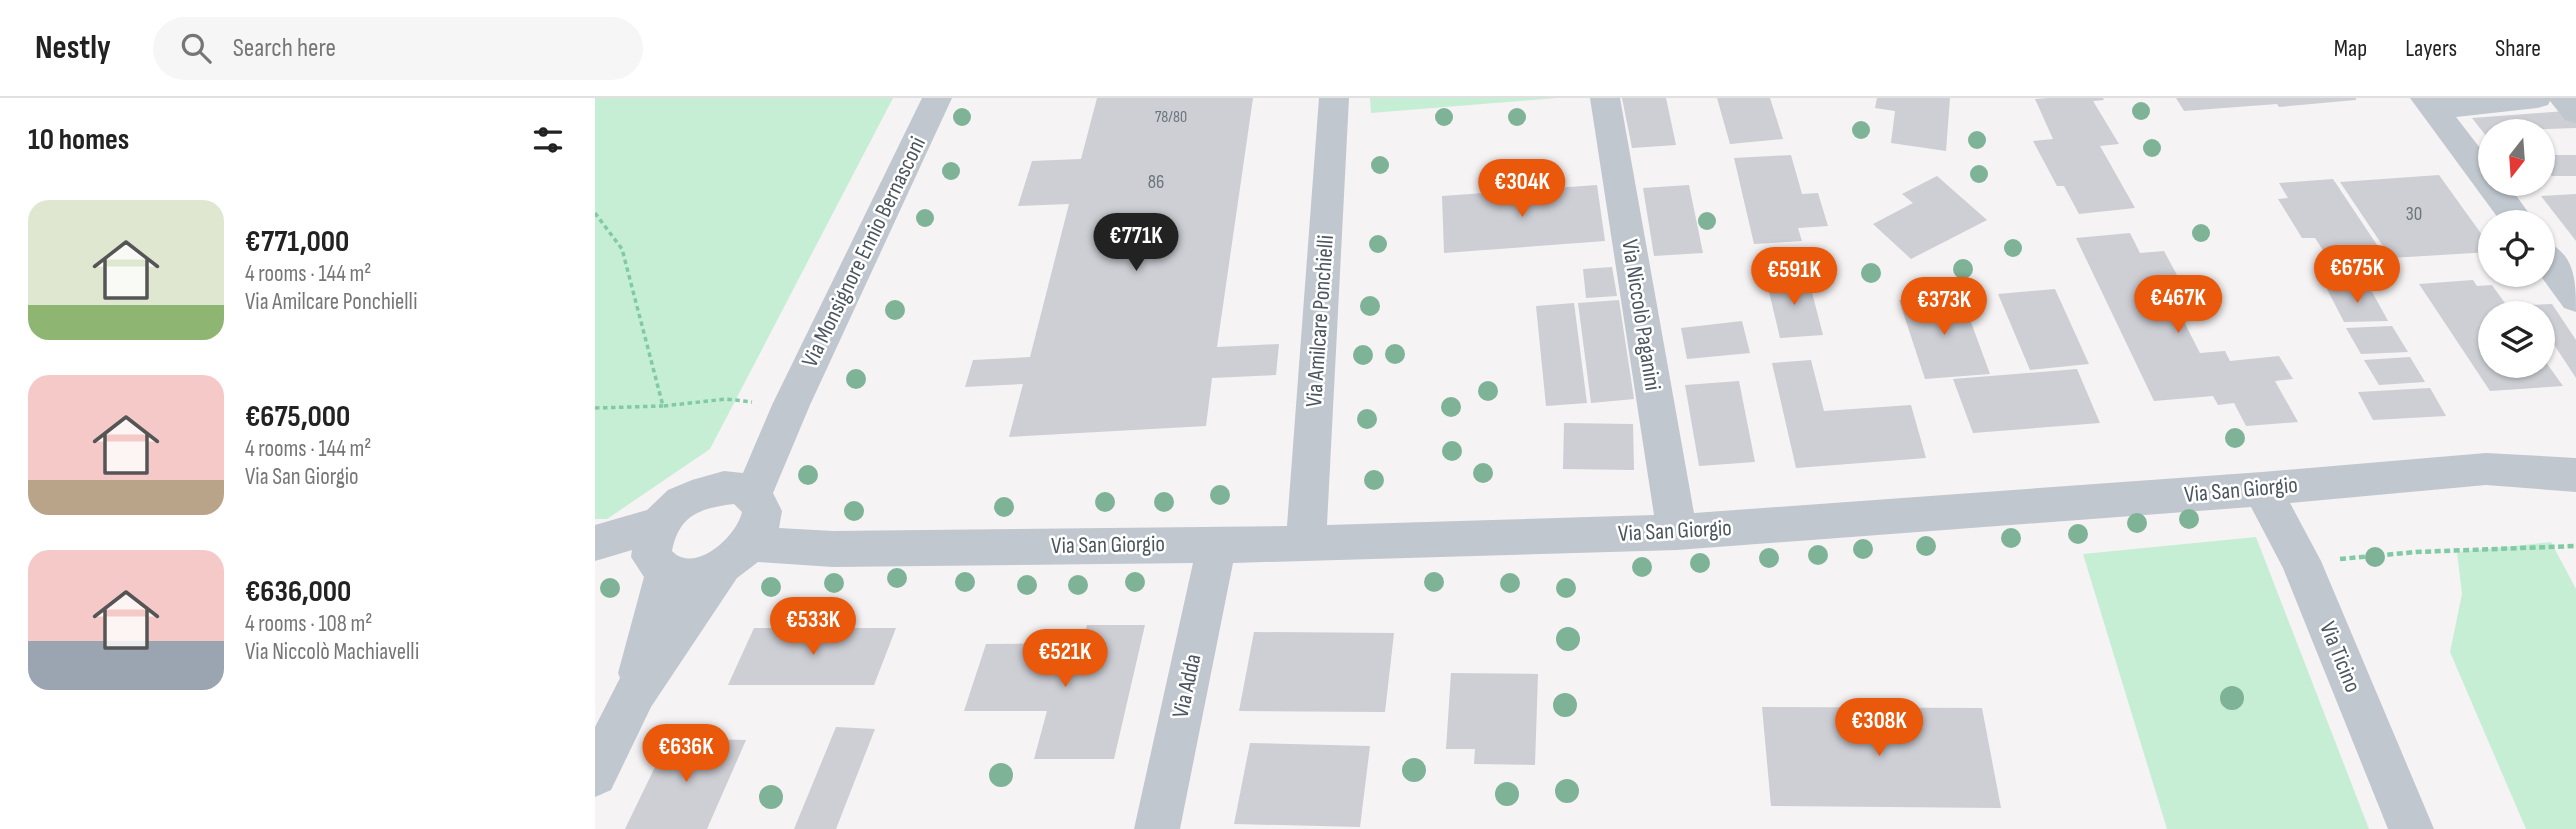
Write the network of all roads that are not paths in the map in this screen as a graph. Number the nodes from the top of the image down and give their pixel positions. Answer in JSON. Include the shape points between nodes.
{"nodes":[{"id":1,"x":937,"y":98,"type":"edge"},
{"id":2,"x":1334,"y":98,"type":"edge"},
{"id":3,"x":1605,"y":98,"type":"edge"},
{"id":4,"x":2537,"y":98,"type":"edge"},
{"id":5,"x":2563,"y":98,"type":"edge"},
{"id":6,"x":2429,"y":103,"type":"edge"},
{"id":7,"x":2576,"y":113,"type":"edge"},
{"id":8,"x":2510,"y":210,"type":"edge"},
{"id":9,"x":2555,"y":270,"type":"edge"},
{"id":10,"x":2576,"y":299,"type":"edge"},
{"id":11,"x":791,"y":405,"type":"junction"},
{"id":12,"x":2576,"y":460,"type":"edge"},
{"id":13,"x":2515,"y":469,"type":"junction"},
{"id":14,"x":2576,"y":475,"type":"edge"},
{"id":15,"x":710,"y":489,"type":"junction"},
{"id":16,"x":2262,"y":489,"type":"junction"},
{"id":17,"x":747,"y":530,"type":"junction"},
{"id":18,"x":1677,"y":532,"type":"junction"},
{"id":19,"x":595,"y":543,"type":"edge"},
{"id":20,"x":1217,"y":544,"type":"junction"},
{"id":21,"x":1306,"y":544,"type":"junction"},
{"id":22,"x":658,"y":552,"type":"junction"},
{"id":23,"x":595,"y":553,"type":"edge"},
{"id":24,"x":636,"y":692,"type":"junction"},
{"id":25,"x":595,"y":774,"type":"edge"},
{"id":26,"x":1157,"y":829,"type":"edge"},
{"id":27,"x":2411,"y":829,"type":"edge"}],
"edges":[{"from":1,"to":11,"type":"street","name":"Via Monsignore Ennio Bernasconi"},
{"from":2,"to":21,"type":"street","name":"Via Amilcare Ponchielli"},
{"from":3,"to":18,"type":"street","name":"Via Niccolò Paganini"},
{"from":4,"to":6,"type":"street"},
{"from":5,"to":7,"type":"street"},
{"from":6,"to":8,"type":"street"},
{"from":9,"to":10,"type":"street"},
{"from":11,"to":15,"type":"street","name":"Via Monsignore Ennio Bernasconi"},
{"from":11,"to":17,"type":"street","name":"Via Monsignore Ennio Bernasconi"},
{"from":12,"to":13,"type":"street","name":"Via San Giorgio"},
{"from":13,"to":14,"type":"street","name":"Via San Giorgio"},
{"from":13,"to":16,"type":"street","name":"Via San Giorgio"},
{"from":15,"to":17,"type":"street","name":"Via San Giorgio","via":[[734,487]]},
{"from":15,"to":22,"type":"street","name":"Via San Giorgio","via":[[673,509]]},
{"from":16,"to":18,"type":"street","name":"Via San Giorgio"},
{"from":16,"to":27,"type":"street","name":"Via Ticino","via":[[2301,561]]},
{"from":17,"to":20,"type":"street","name":"Via San Giorgio","via":[[833,549]]},
{"from":17,"to":22,"type":"street","name":"Via San Giorgio","via":[[702,575],[682,577]]},
{"from":17,"to":24,"type":"street","name":"Via Monsignore Ennio Bernasconi"},
{"from":18,"to":21,"type":"street","name":"Via San Giorgio"},
{"from":19,"to":22,"type":"street","name":"Via San Giorgio"},
{"from":20,"to":21,"type":"street","name":"Via San Giorgio"},
{"from":20,"to":26,"type":"street","name":"Via Adda"},
{"from":22,"to":23,"type":"street","name":"Via San Giorgio"},
{"from":22,"to":24,"type":"street"},
{"from":24,"to":25,"type":"street"}]}
